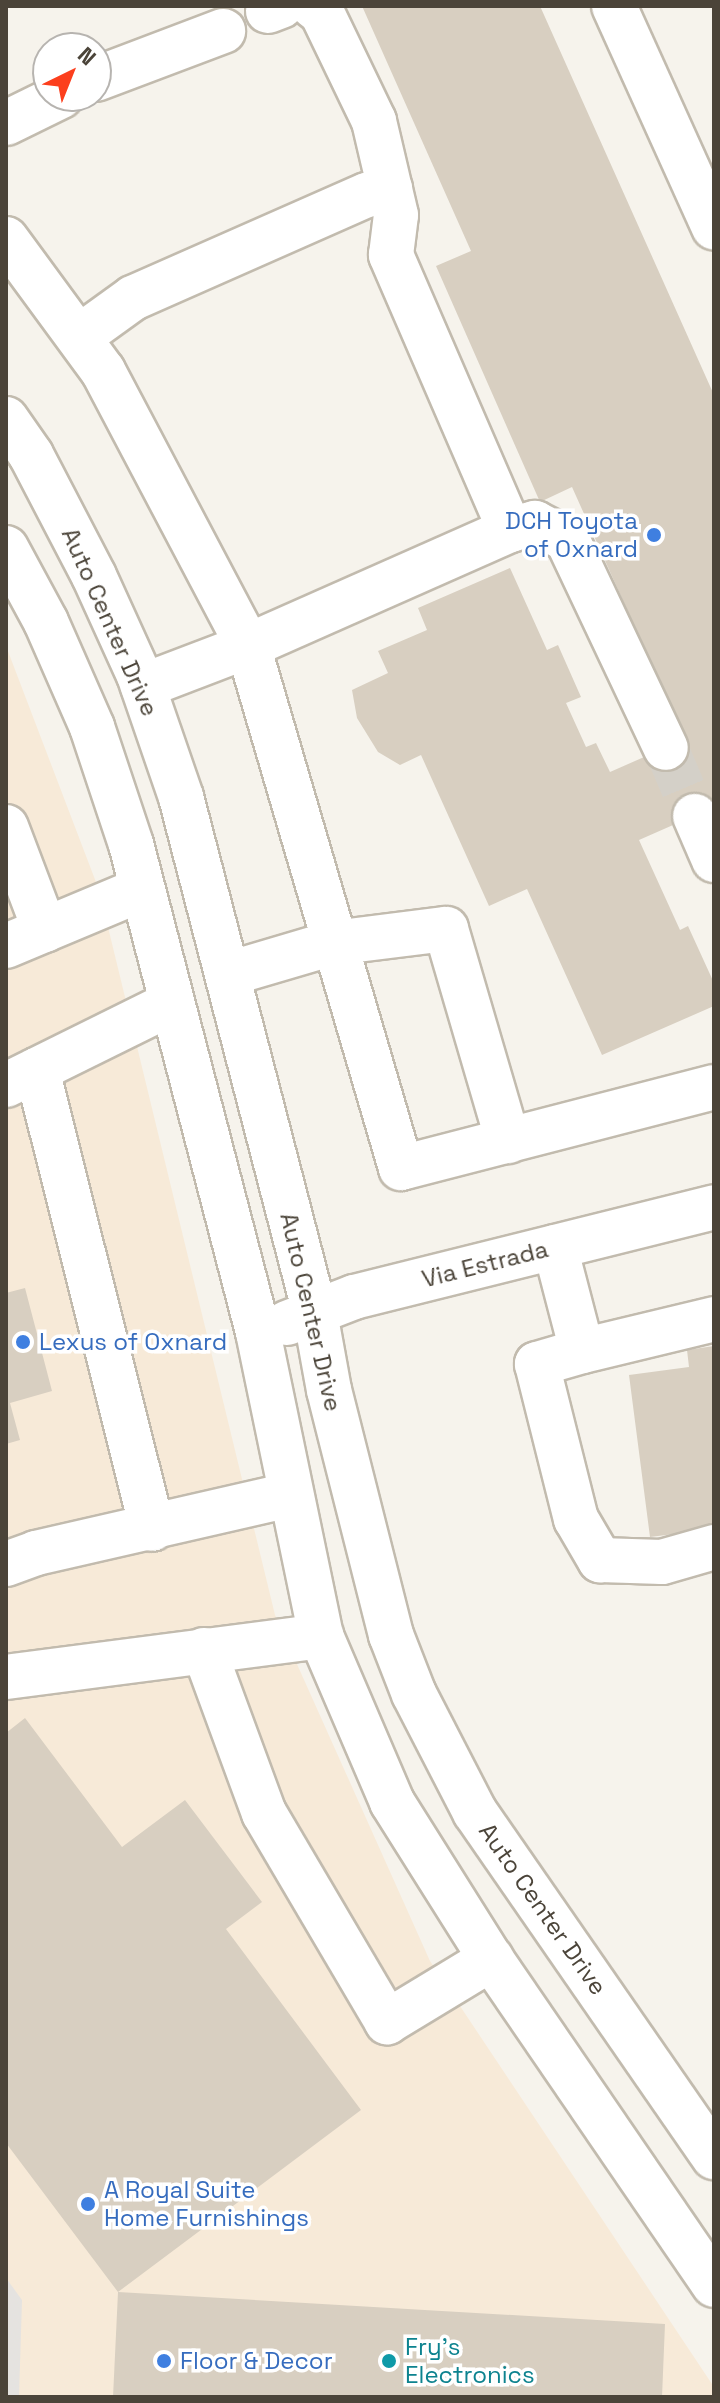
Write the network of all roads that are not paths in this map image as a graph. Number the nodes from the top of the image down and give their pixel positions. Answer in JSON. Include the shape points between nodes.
{"nodes":[{"id":1,"x":313,"y":6,"type":"edge"},
{"id":2,"x":614,"y":6,"type":"edge"},
{"id":3,"x":223,"y":31,"type":"dead end"},
{"id":4,"x":112,"y":73,"type":"edge"},
{"id":5,"x":32,"y":110,"type":"edge"},
{"id":6,"x":6,"y":123,"type":"edge"},
{"id":7,"x":390,"y":189,"type":"junction"},
{"id":8,"x":714,"y":227,"type":"edge"},
{"id":9,"x":6,"y":239,"type":"edge"},
{"id":10,"x":79,"y":337,"type":"junction"},
{"id":11,"x":6,"y":419,"type":"edge"},
{"id":12,"x":510,"y":530,"type":"junction"},
{"id":13,"x":6,"y":548,"type":"edge"},
{"id":14,"x":248,"y":646,"type":"junction"},
{"id":15,"x":143,"y":686,"type":"junction"},
{"id":16,"x":666,"y":748,"type":"tunnel mouth"},
{"id":17,"x":695,"y":816,"type":"tunnel mouth"},
{"id":18,"x":6,"y":827,"type":"edge"},
{"id":19,"x":714,"y":860,"type":"edge"},
{"id":20,"x":142,"y":889,"type":"junction"},
{"id":21,"x":25,"y":938,"type":"edge"},
{"id":22,"x":333,"y":943,"type":"junction"},
{"id":23,"x":228,"y":974,"type":"junction"},
{"id":24,"x":172,"y":1003,"type":"junction"},
{"id":25,"x":22,"y":1078,"type":"edge"},
{"id":26,"x":714,"y":1087,"type":"edge"},
{"id":27,"x":508,"y":1141,"type":"junction"},
{"id":28,"x":714,"y":1207,"type":"edge"},
{"id":29,"x":555,"y":1247,"type":"junction"},
{"id":30,"x":315,"y":1313,"type":"junction"},
{"id":31,"x":714,"y":1319,"type":"edge"},
{"id":32,"x":258,"y":1332,"type":"junction"},
{"id":33,"x":582,"y":1351,"type":"junction"},
{"id":34,"x":290,"y":1495,"type":"junction"},
{"id":35,"x":152,"y":1529,"type":"junction"},
{"id":36,"x":714,"y":1547,"type":"edge"},
{"id":37,"x":6,"y":1564,"type":"edge"},
{"id":38,"x":321,"y":1636,"type":"junction"},
{"id":39,"x":204,"y":1650,"type":"junction"},
{"id":40,"x":6,"y":1677,"type":"edge"},
{"id":41,"x":491,"y":1959,"type":"junction"},
{"id":42,"x":714,"y":2157,"type":"edge"},
{"id":43,"x":714,"y":2285,"type":"edge"}],
"edges":[{"from":1,"to":7,"type":"street","via":[[322,13],[374,121]]},
{"from":2,"to":8,"type":"street"},
{"from":3,"to":4,"type":"street"},
{"from":5,"to":6,"type":"street"},
{"from":7,"to":10,"type":"street","via":[[133,298]]},
{"from":7,"to":12,"type":"street","via":[[396,215],[391,255]]},
{"from":9,"to":10,"type":"street"},
{"from":10,"to":14,"type":"street","via":[[103,371]]},
{"from":11,"to":15,"type":"street","name":"Auto Center Drive","via":[[31,455],[87,562]]},
{"from":12,"to":14,"type":"street"},
{"from":12,"to":16,"type":"street","via":[[535,523],[567,539]]},
{"from":13,"to":20,"type":"street","via":[[92,727]]},
{"from":14,"to":15,"type":"street"},
{"from":14,"to":22,"type":"street"},
{"from":15,"to":23,"type":"street","name":"Auto Center Drive","via":[[181,797]]},
{"from":17,"to":19,"type":"street"},
{"from":18,"to":21,"type":"street"},
{"from":20,"to":21,"type":"street"},
{"from":20,"to":24,"type":"street"},
{"from":22,"to":23,"type":"street"},
{"from":22,"to":27,"type":"street","via":[[446,929]]},
{"from":22,"to":27,"type":"street","via":[[401,1168]]},
{"from":23,"to":30,"type":"street","name":"Auto Center Drive"},
{"from":24,"to":25,"type":"street"},
{"from":24,"to":32,"type":"street"},
{"from":25,"to":35,"type":"street"},
{"from":26,"to":27,"type":"street"},
{"from":28,"to":29,"type":"street","name":"Via Estrada"},
{"from":29,"to":30,"type":"street","name":"Via Estrada","via":[[354,1297]]},
{"from":29,"to":33,"type":"street"},
{"from":30,"to":32,"type":"street","name":"Via Estrada"},
{"from":30,"to":42,"type":"street","name":"Auto Center Drive","via":[[329,1390],[391,1635],[414,1694],[475,1812]]},
{"from":31,"to":33,"type":"street"},
{"from":32,"to":34,"type":"street"},
{"from":33,"to":36,"type":"street","via":[[537,1364],[576,1519],[600,1560],[662,1562]]},
{"from":34,"to":35,"type":"street"},
{"from":34,"to":38,"type":"street"},
{"from":35,"to":37,"type":"street"},
{"from":38,"to":39,"type":"street"},
{"from":38,"to":41,"type":"street","via":[[392,1802]]},
{"from":39,"to":40,"type":"street"},
{"from":39,"to":41,"type":"street","via":[[264,1813],[387,2022]]},
{"from":41,"to":43,"type":"street"}]}
